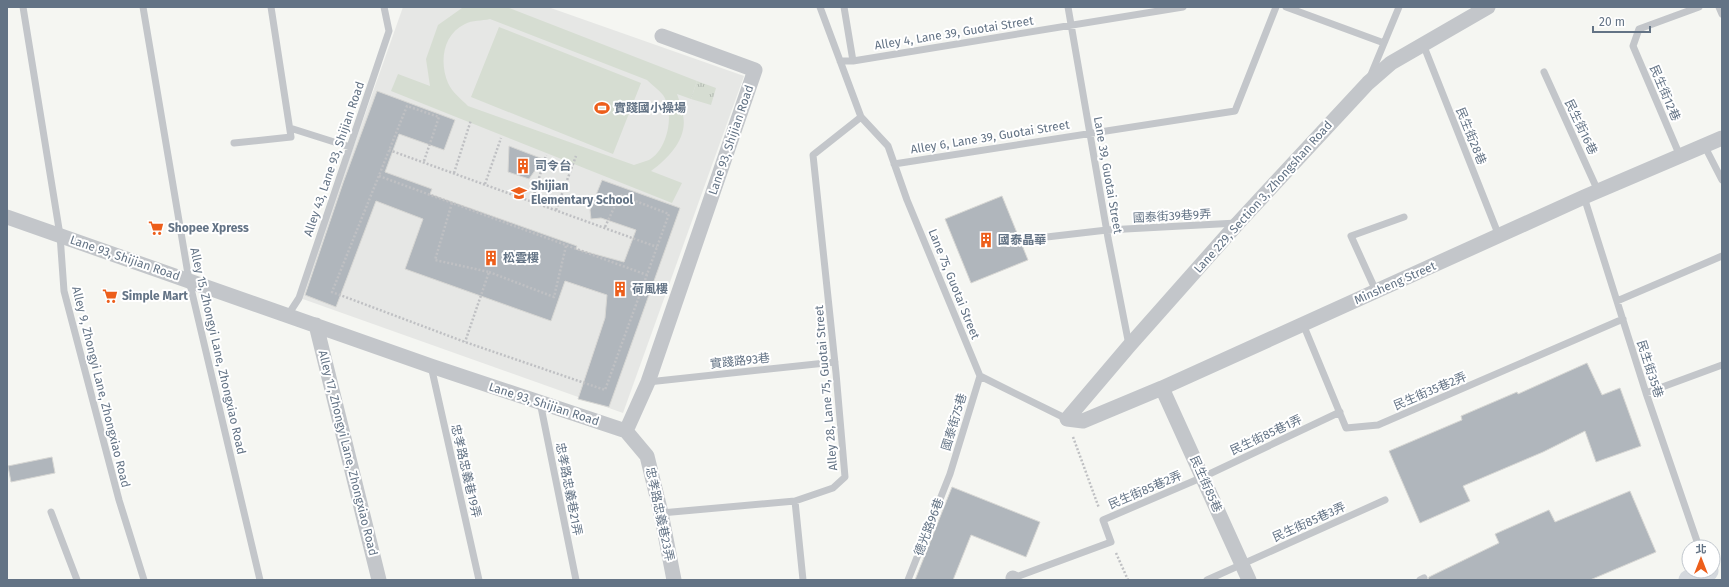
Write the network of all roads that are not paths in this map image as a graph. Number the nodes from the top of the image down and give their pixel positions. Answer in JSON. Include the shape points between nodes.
{"nodes":[{"id":1,"x":23,"y":7,"type":"edge"},
{"id":2,"x":143,"y":7,"type":"edge"},
{"id":3,"x":271,"y":7,"type":"edge"},
{"id":4,"x":384,"y":7,"type":"edge"},
{"id":5,"x":820,"y":7,"type":"edge"},
{"id":6,"x":844,"y":7,"type":"edge"},
{"id":7,"x":1068,"y":7,"type":"edge"},
{"id":8,"x":1183,"y":7,"type":"edge"},
{"id":9,"x":1276,"y":7,"type":"edge"},
{"id":10,"x":1286,"y":7,"type":"edge"},
{"id":11,"x":1399,"y":7,"type":"edge"},
{"id":12,"x":1488,"y":7,"type":"edge"},
{"id":13,"x":1699,"y":7,"type":"edge"},
{"id":14,"x":1719,"y":7,"type":"edge"},
{"id":15,"x":1722,"y":14,"type":"edge"},
{"id":16,"x":1071,"y":25,"type":"junction"},
{"id":17,"x":662,"y":36,"type":"dead end"},
{"id":18,"x":1384,"y":43,"type":"junction"},
{"id":19,"x":1422,"y":44,"type":"junction"},
{"id":20,"x":840,"y":61,"type":"junction"},
{"id":21,"x":853,"y":61,"type":"junction"},
{"id":22,"x":1544,"y":72,"type":"dead end"},
{"id":23,"x":1368,"y":83,"type":"junction"},
{"id":24,"x":861,"y":117,"type":"junction"},
{"id":25,"x":290,"y":128,"type":"junction"},
{"id":26,"x":1090,"y":132,"type":"junction"},
{"id":27,"x":1722,"y":138,"type":"edge"},
{"id":28,"x":234,"y":143,"type":"dead end"},
{"id":29,"x":1704,"y":146,"type":"junction"},
{"id":30,"x":350,"y":147,"type":"junction"},
{"id":31,"x":1680,"y":156,"type":"junction"},
{"id":32,"x":894,"y":164,"type":"junction"},
{"id":33,"x":1722,"y":180,"type":"edge"},
{"id":34,"x":1598,"y":191,"type":"junction"},
{"id":35,"x":1584,"y":197,"type":"junction"},
{"id":36,"x":7,"y":217,"type":"edge"},
{"id":37,"x":1404,"y":217,"type":"dead end"},
{"id":38,"x":1238,"y":223,"type":"junction"},
{"id":39,"x":1107,"y":230,"type":"junction"},
{"id":40,"x":60,"y":235,"type":"junction"},
{"id":41,"x":1499,"y":236,"type":"junction"},
{"id":42,"x":1038,"y":238,"type":"dead end"},
{"id":43,"x":1722,"y":256,"type":"edge"},
{"id":44,"x":189,"y":280,"type":"junction"},
{"id":45,"x":1376,"y":291,"type":"junction"},
{"id":46,"x":1617,"y":301,"type":"junction"},
{"id":47,"x":288,"y":316,"type":"junction"},
{"id":48,"x":1623,"y":319,"type":"junction"},
{"id":49,"x":1303,"y":324,"type":"junction"},
{"id":50,"x":316,"y":325,"type":"junction"},
{"id":51,"x":1129,"y":346,"type":"junction"},
{"id":52,"x":835,"y":362,"type":"junction"},
{"id":53,"x":1722,"y":365,"type":"edge"},
{"id":54,"x":431,"y":366,"type":"junction"},
{"id":55,"x":980,"y":376,"type":"junction"},
{"id":56,"x":648,"y":382,"type":"junction"},
{"id":57,"x":1162,"y":388,"type":"junction"},
{"id":58,"x":1646,"y":393,"type":"junction"},
{"id":59,"x":540,"y":402,"type":"junction"},
{"id":60,"x":1340,"y":412,"type":"junction"},
{"id":61,"x":1067,"y":419,"type":"junction"},
{"id":62,"x":626,"y":431,"type":"junction"},
{"id":63,"x":950,"y":474,"type":"joint"},
{"id":64,"x":1203,"y":477,"type":"junction"},
{"id":65,"x":1385,"y":500,"type":"dead end"},
{"id":66,"x":795,"y":501,"type":"junction"},
{"id":67,"x":51,"y":512,"type":"dead end"},
{"id":68,"x":661,"y":513,"type":"junction"},
{"id":69,"x":1696,"y":539,"type":"edge"},
{"id":70,"x":1241,"y":564,"type":"junction"},
{"id":71,"x":1014,"y":579,"type":"edge"},
{"id":72,"x":77,"y":580,"type":"edge"},
{"id":73,"x":144,"y":580,"type":"edge"},
{"id":74,"x":260,"y":580,"type":"edge"},
{"id":75,"x":379,"y":580,"type":"edge"},
{"id":76,"x":479,"y":580,"type":"edge"},
{"id":77,"x":576,"y":580,"type":"edge"},
{"id":78,"x":674,"y":580,"type":"edge"},
{"id":79,"x":803,"y":580,"type":"edge"},
{"id":80,"x":908,"y":580,"type":"edge"},
{"id":81,"x":1207,"y":580,"type":"edge"},
{"id":82,"x":1248,"y":580,"type":"edge"}],
"edges":[{"from":1,"to":40,"type":"lane","name":"Alley 9, Zhongyi Lane, Zhongxiao Road"},
{"from":2,"to":44,"type":"lane","name":"Alley 15, Zhongyi Lane, Zhongxiao Road"},
{"from":3,"to":25,"type":"lane"},
{"from":4,"to":30,"type":"lane","name":"Alley 43, Lane 93, Shijian Road","via":[[389,31]]},
{"from":5,"to":20,"type":"lane","name":"Lane 75, Guotai Street"},
{"from":6,"to":21,"type":"lane"},
{"from":7,"to":16,"type":"lane","name":"Lane 39, Guotai Street"},
{"from":8,"to":16,"type":"lane","name":"Alley 4, Lane 39, Guotai Street"},
{"from":9,"to":26,"type":"lane","name":"Alley 6, Lane 39, Guotai Street","via":[[1234,111]]},
{"from":10,"to":18,"type":"lane"},
{"from":11,"to":18,"type":"lane"},
{"from":12,"to":19,"type":"street","name":"Lane 229, Section 3, Zhongshan Road"},
{"from":13,"to":31,"type":"lane","name":"民生街12巷","via":[[1638,29],[1633,46]]},
{"from":14,"to":15,"type":"lane"},
{"from":16,"to":21,"type":"lane","name":"Alley 4, Lane 39, Guotai Street"},
{"from":16,"to":26,"type":"lane","name":"Lane 39, Guotai Street"},
{"from":17,"to":56,"type":"street","name":"Lane 93, Shijian Road","via":[[755,70]]},
{"from":18,"to":23,"type":"lane"},
{"from":19,"to":23,"type":"street","name":"Lane 229, Section 3, Zhongshan Road","via":[[1391,63]]},
{"from":19,"to":41,"type":"lane","name":"民生街28巷"},
{"from":20,"to":21,"type":"lane","name":"Alley 4, Lane 39, Guotai Street"},
{"from":20,"to":24,"type":"lane","name":"Lane 75, Guotai Street"},
{"from":22,"to":34,"type":"lane","name":"民生街16巷"},
{"from":23,"to":38,"type":"street","name":"Lane 229, Section 3, Zhongshan Road"},
{"from":24,"to":32,"type":"lane","name":"Lane 75, Guotai Street","via":[[888,146]]},
{"from":24,"to":52,"type":"lane","name":"Alley 28, Lane 75, Guotai Street","via":[[813,155]]},
{"from":25,"to":28,"type":"lane","via":[[291,137]]},
{"from":25,"to":30,"type":"lane"},
{"from":26,"to":32,"type":"lane","name":"Alley 6, Lane 39, Guotai Street"},
{"from":26,"to":39,"type":"lane","name":"Lane 39, Guotai Street"},
{"from":27,"to":29,"type":"street","name":"Minsheng Street"},
{"from":29,"to":31,"type":"street","name":"Minsheng Street"},
{"from":29,"to":33,"type":"lane"},
{"from":30,"to":47,"type":"lane","name":"Alley 43, Lane 93, Shijian Road","via":[[299,298]]},
{"from":31,"to":34,"type":"street","name":"Minsheng Street"},
{"from":32,"to":55,"type":"lane","name":"Lane 75, Guotai Street"},
{"from":34,"to":35,"type":"street","name":"Minsheng Street"},
{"from":35,"to":41,"type":"street","name":"Minsheng Street"},
{"from":35,"to":46,"type":"lane","name":"民生街35巷"},
{"from":36,"to":40,"type":"street","name":"Lane 93, Shijian Road"},
{"from":37,"to":45,"type":"lane","via":[[1351,236]]},
{"from":38,"to":39,"type":"lane","name":"國泰街39巷9弄"},
{"from":38,"to":51,"type":"street","name":"Lane 229, Section 3, Zhongshan Road"},
{"from":39,"to":42,"type":"lane","name":"國泰街39巷9弄"},
{"from":39,"to":51,"type":"lane","name":"Lane 39, Guotai Street"},
{"from":40,"to":44,"type":"street","name":"Lane 93, Shijian Road"},
{"from":40,"to":73,"type":"lane","name":"Alley 9, Zhongyi Lane, Zhongxiao Road","via":[[64,292],[119,500]]},
{"from":41,"to":45,"type":"street","name":"Minsheng Street"},
{"from":43,"to":46,"type":"lane"},
{"from":44,"to":47,"type":"street","name":"Lane 93, Shijian Road"},
{"from":44,"to":74,"type":"lane","name":"Alley 15, Zhongyi Lane, Zhongxiao Road"},
{"from":45,"to":49,"type":"street","name":"Minsheng Street"},
{"from":46,"to":48,"type":"lane","name":"民生街35巷"},
{"from":47,"to":50,"type":"street","name":"Lane 93, Shijian Road"},
{"from":48,"to":58,"type":"lane","name":"民生街35巷"},
{"from":48,"to":60,"type":"lane","name":"民生街35巷2弄","via":[[1378,425],[1346,428]]},
{"from":49,"to":57,"type":"street","name":"Minsheng Street"},
{"from":49,"to":60,"type":"lane","name":"民生街35巷2弄"},
{"from":50,"to":54,"type":"street","name":"Lane 93, Shijian Road"},
{"from":50,"to":75,"type":"street","name":"Alley 17, Zhongyi Lane, Zhongxiao Road"},
{"from":51,"to":61,"type":"street","name":"Lane 229, Section 3, Zhongshan Road"},
{"from":52,"to":56,"type":"lane","name":"實踐路93巷"},
{"from":52,"to":66,"type":"lane","name":"Alley 28, Lane 75, Guotai Street","via":[[845,477],[833,488]]},
{"from":53,"to":58,"type":"lane"},
{"from":54,"to":59,"type":"street","name":"Lane 93, Shijian Road"},
{"from":54,"to":76,"type":"lane","name":"忠孝路忠義巷19弄"},
{"from":55,"to":61,"type":"lane"},
{"from":55,"to":63,"type":"lane","name":"國泰街75巷"},
{"from":56,"to":62,"type":"street","name":"Lane 93, Shijian Road"},
{"from":57,"to":61,"type":"street","name":"Minsheng Street","via":[[1083,421]]},
{"from":57,"to":64,"type":"street","name":"民生街85巷"},
{"from":58,"to":69,"type":"lane","name":"民生街35巷"},
{"from":59,"to":62,"type":"street","name":"Lane 93, Shijian Road"},
{"from":59,"to":77,"type":"lane","name":"忠孝路忠義巷21弄"},
{"from":60,"to":64,"type":"lane","name":"民生街85巷1弄"},
{"from":62,"to":68,"type":"street","name":"忠孝路忠義巷23弄","via":[[647,456]]},
{"from":63,"to":80,"type":"lane","name":"德光路96巷"},
{"from":64,"to":70,"type":"street","name":"民生街85巷"},
{"from":64,"to":71,"type":"lane","name":"民生街85巷2弄","via":[[1103,520],[1111,542]]},
{"from":65,"to":70,"type":"lane","name":"民生街85巷3弄"},
{"from":66,"to":68,"type":"lane","name":"Alley 28, Lane 75, Guotai Street"},
{"from":66,"to":79,"type":"lane"},
{"from":67,"to":72,"type":"lane"},
{"from":68,"to":78,"type":"street","name":"忠孝路忠義巷23弄"},
{"from":70,"to":81,"type":"lane","name":"民生街85巷3弄"},
{"from":70,"to":82,"type":"street","name":"民生街85巷"}]}
